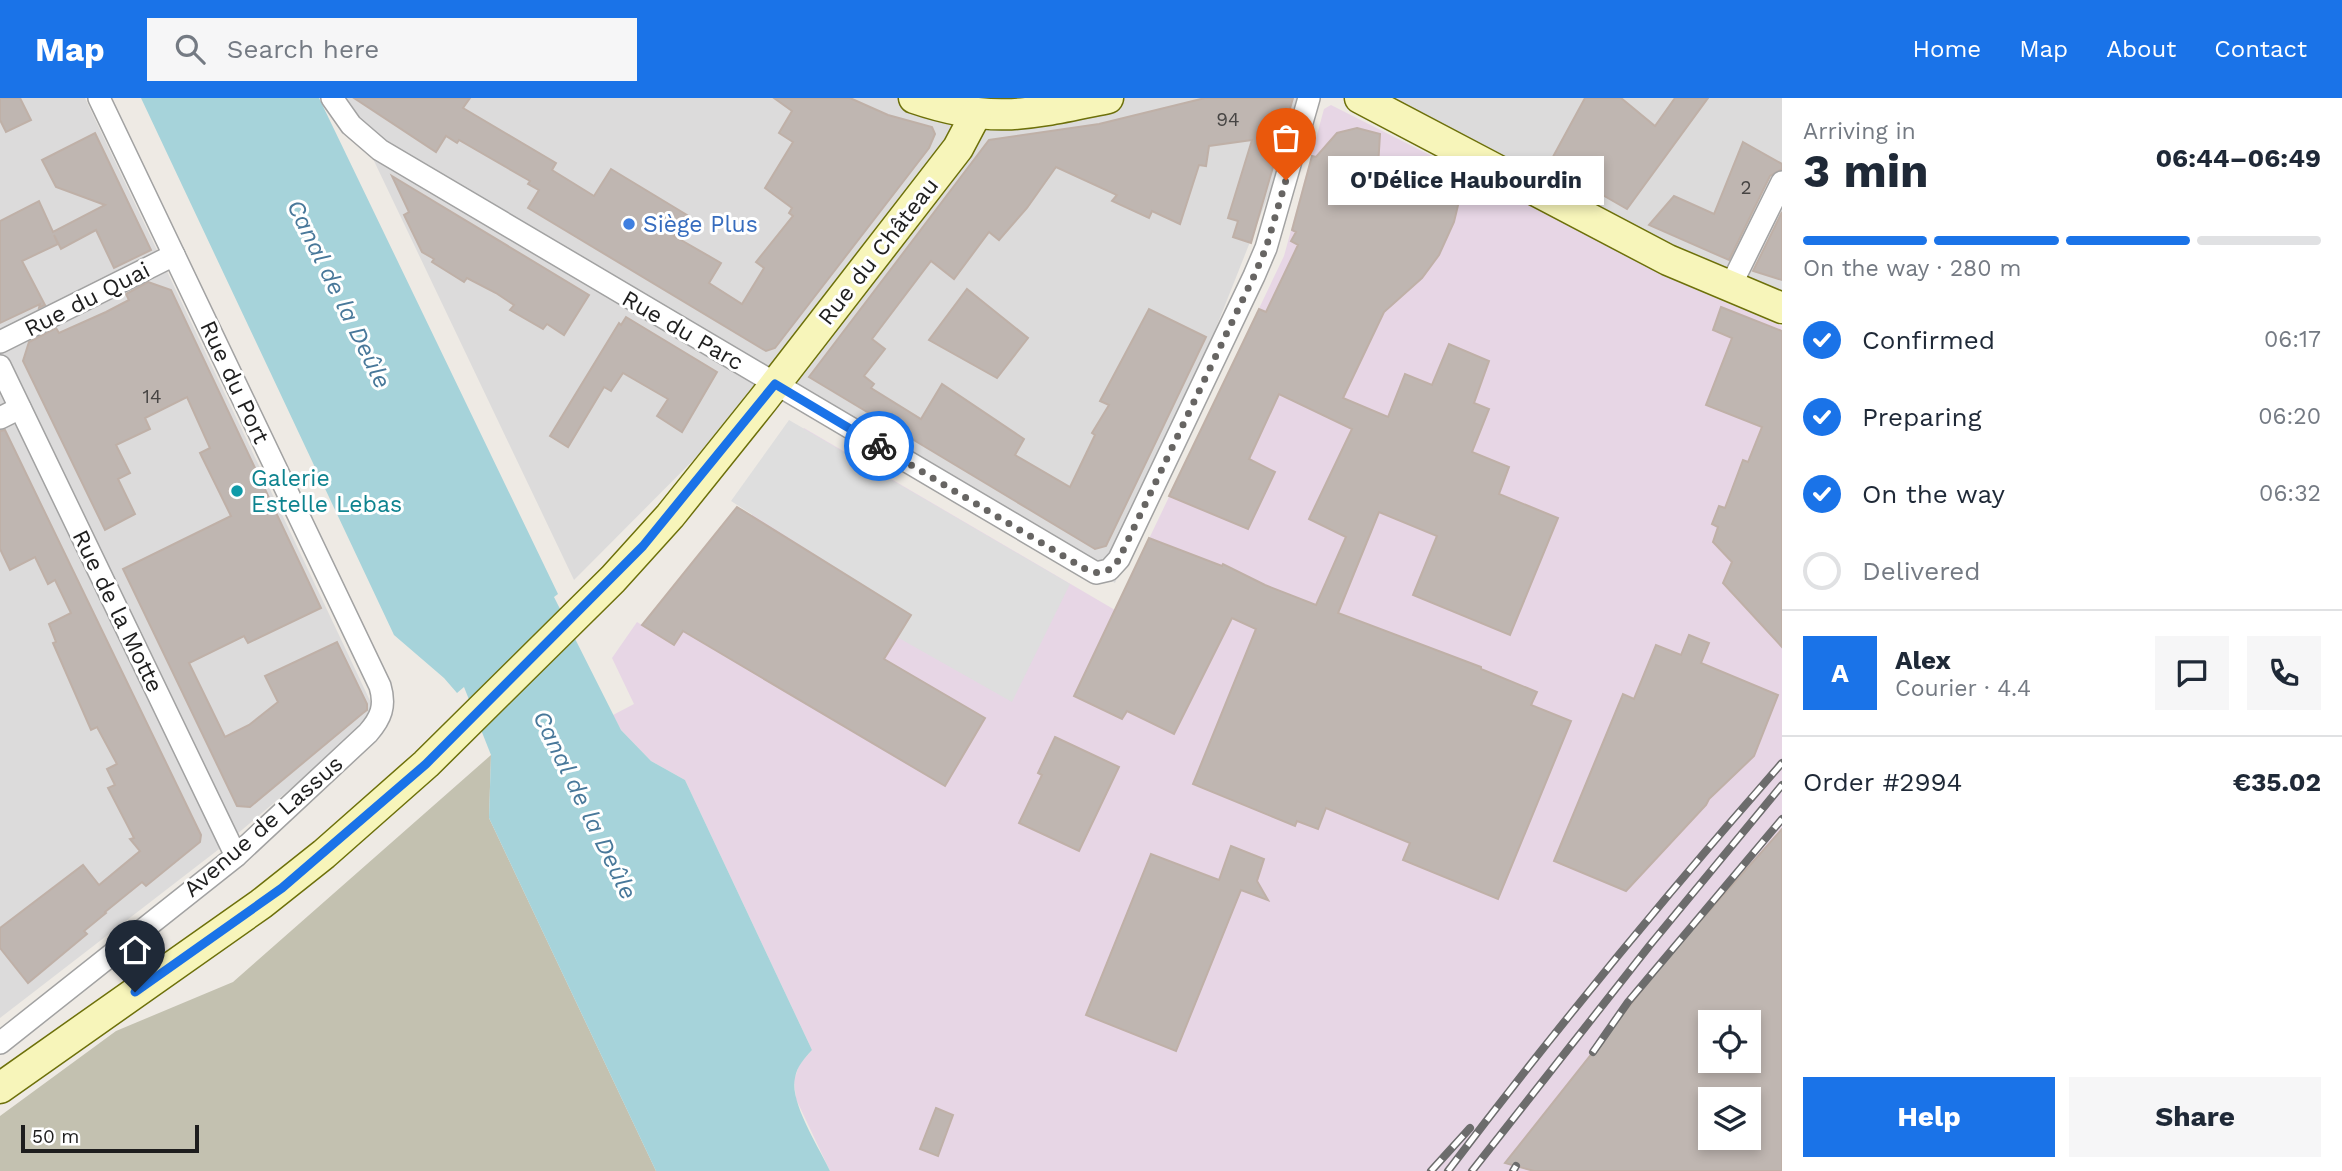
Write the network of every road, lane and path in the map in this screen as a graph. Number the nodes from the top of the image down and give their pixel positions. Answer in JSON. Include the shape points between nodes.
{"nodes":[{"id":1,"x":99,"y":98,"type":"edge"},
{"id":2,"x":332,"y":98,"type":"edge"},
{"id":3,"x":914,"y":98,"type":"edge"},
{"id":4,"x":1108,"y":98,"type":"edge"},
{"id":5,"x":1309,"y":98,"type":"edge"},
{"id":6,"x":1360,"y":98,"type":"edge"},
{"id":7,"x":976,"y":114,"type":"junction"},
{"id":8,"x":1782,"y":182,"type":"edge"},
{"id":9,"x":174,"y":255,"type":"junction"},
{"id":10,"x":1730,"y":287,"type":"junction"},
{"id":11,"x":1782,"y":307,"type":"edge"},
{"id":12,"x":0,"y":342,"type":"edge"},
{"id":13,"x":0,"y":366,"type":"edge"},
{"id":14,"x":775,"y":384,"type":"junction"},
{"id":15,"x":20,"y":408,"type":"junction"},
{"id":16,"x":0,"y":418,"type":"edge"},
{"id":17,"x":384,"y":705,"type":"joint"},
{"id":18,"x":236,"y":856,"type":"junction"},
{"id":19,"x":89,"y":1024,"type":"junction"},
{"id":20,"x":0,"y":1044,"type":"edge"},
{"id":21,"x":0,"y":1066,"type":"edge"},
{"id":22,"x":0,"y":1088,"type":"edge"}],
"edges":[{"from":1,"to":9,"type":"street","name":"Rue du Port"},
{"from":2,"to":14,"type":"street","name":"Rue du Parc","via":[[351,125],[380,150]]},
{"from":3,"to":7,"type":"street"},
{"from":4,"to":7,"type":"street","via":[[1027,114]]},
{"from":5,"to":14,"type":"street","name":"Rue du Parc","via":[[1260,262],[1119,559],[1105,572],[1087,570]]},
{"from":6,"to":10,"type":"street","via":[[1668,260]]},
{"from":7,"to":14,"type":"street","name":"Rue du Château","via":[[958,148]]},
{"from":8,"to":10,"type":"street"},
{"from":9,"to":12,"type":"street","name":"Rue du Quai"},
{"from":9,"to":17,"type":"street","name":"Rue du Port","via":[[380,686]]},
{"from":10,"to":11,"type":"street"},
{"from":13,"to":15,"type":"street","name":"Rue de la Motte"},
{"from":14,"to":19,"type":"street","name":"Rue du Château","via":[[670,516],[613,579],[426,764],[282,888]]},
{"from":15,"to":16,"type":"street"},
{"from":15,"to":18,"type":"street","name":"Rue de la Motte"},
{"from":17,"to":18,"type":"street","name":"Avenue de Lassus","via":[[368,733]]},
{"from":18,"to":20,"type":"street","name":"Avenue de Lassus"},
{"from":19,"to":21,"type":"street"},
{"from":19,"to":22,"type":"street"}]}
